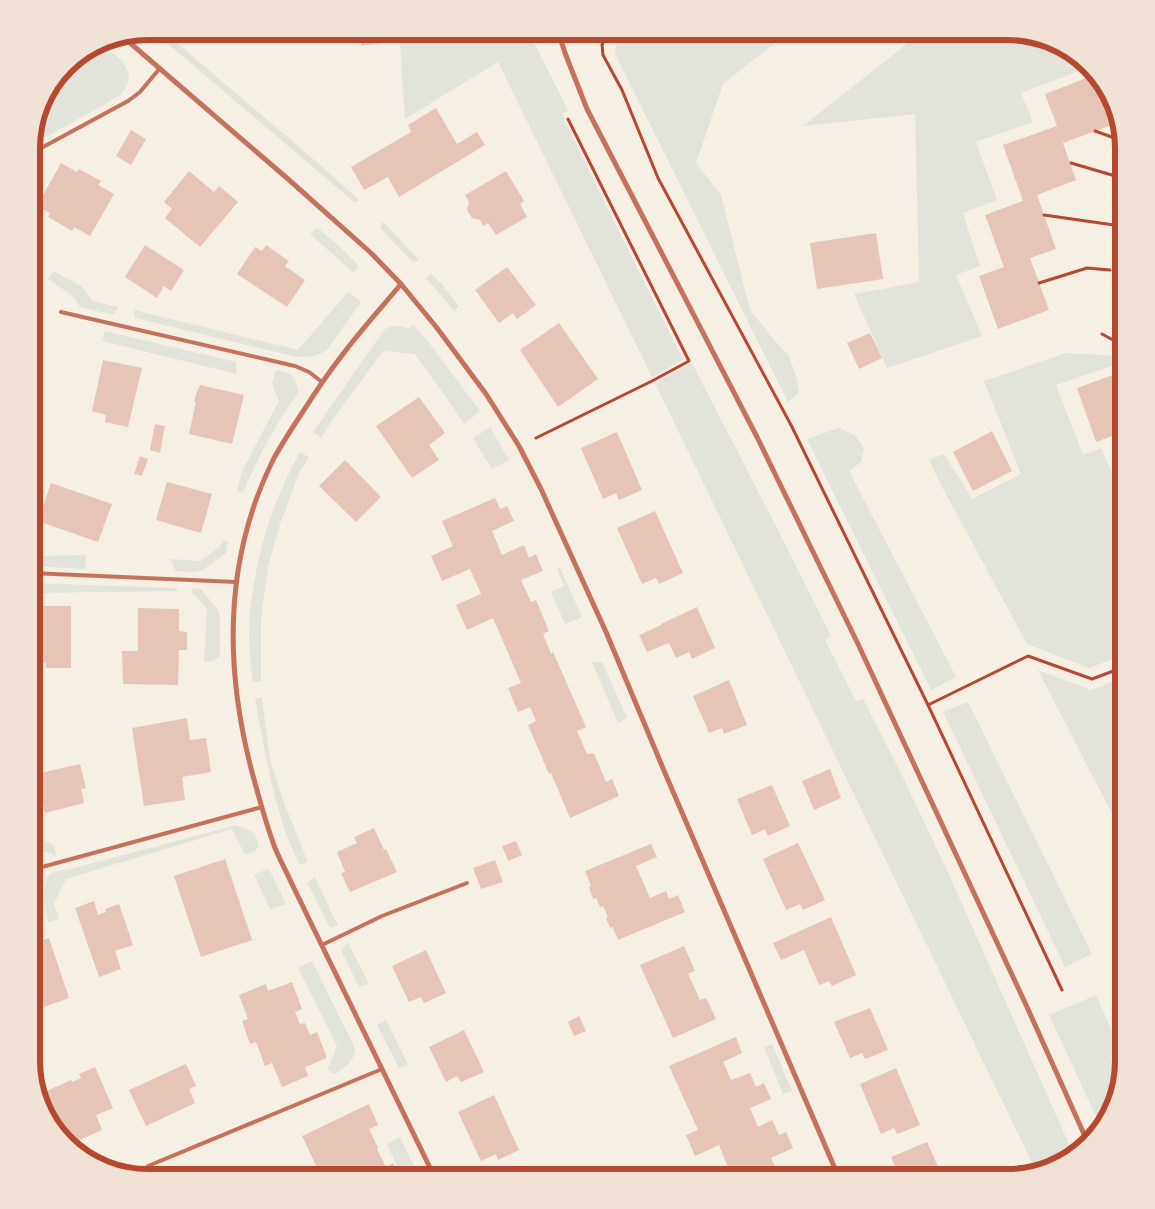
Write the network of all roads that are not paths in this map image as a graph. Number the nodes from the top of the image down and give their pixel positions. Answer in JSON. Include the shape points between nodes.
{"nodes":[{"id":1,"x":561,"y":40,"type":"edge"},
{"id":2,"x":129,"y":42,"type":"edge"},
{"id":3,"x":160,"y":68,"type":"junction"},
{"id":4,"x":40,"y":149,"type":"edge"},
{"id":5,"x":401,"y":284,"type":"junction"},
{"id":6,"x":61,"y":312,"type":"dead end"},
{"id":7,"x":322,"y":382,"type":"junction"},
{"id":8,"x":40,"y":573,"type":"edge"},
{"id":9,"x":236,"y":582,"type":"junction"},
{"id":10,"x":262,"y":807,"type":"junction"},
{"id":11,"x":40,"y":868,"type":"edge"},
{"id":12,"x":467,"y":883,"type":"dead end"},
{"id":13,"x":322,"y":945,"type":"junction"},
{"id":14,"x":382,"y":1069,"type":"junction"},
{"id":15,"x":1084,"y":1136,"type":"edge"},
{"id":16,"x":148,"y":1166,"type":"dead end"},
{"id":17,"x":431,"y":1169,"type":"edge"},
{"id":18,"x":835,"y":1169,"type":"edge"}],
"edges":[{"from":1,"to":15,"type":"street","via":[[587,109],[757,437],[858,644]]},
{"from":2,"to":3,"type":"street"},
{"from":3,"to":4,"type":"lane","via":[[140,92]]},
{"from":3,"to":5,"type":"street","via":[[371,253]]},
{"from":5,"to":7,"type":"street"},
{"from":5,"to":18,"type":"street","via":[[486,394],[542,489]]},
{"from":6,"to":7,"type":"lane","via":[[295,366]]},
{"from":7,"to":9,"type":"street","via":[[274,458],[258,495]]},
{"from":8,"to":9,"type":"lane"},
{"from":9,"to":10,"type":"street","via":[[232,628],[235,681],[242,733]]},
{"from":10,"to":11,"type":"lane"},
{"from":10,"to":13,"type":"street","via":[[275,847]]},
{"from":12,"to":13,"type":"lane","via":[[382,916]]},
{"from":13,"to":14,"type":"street"},
{"from":14,"to":16,"type":"lane"},
{"from":14,"to":17,"type":"street"}]}
